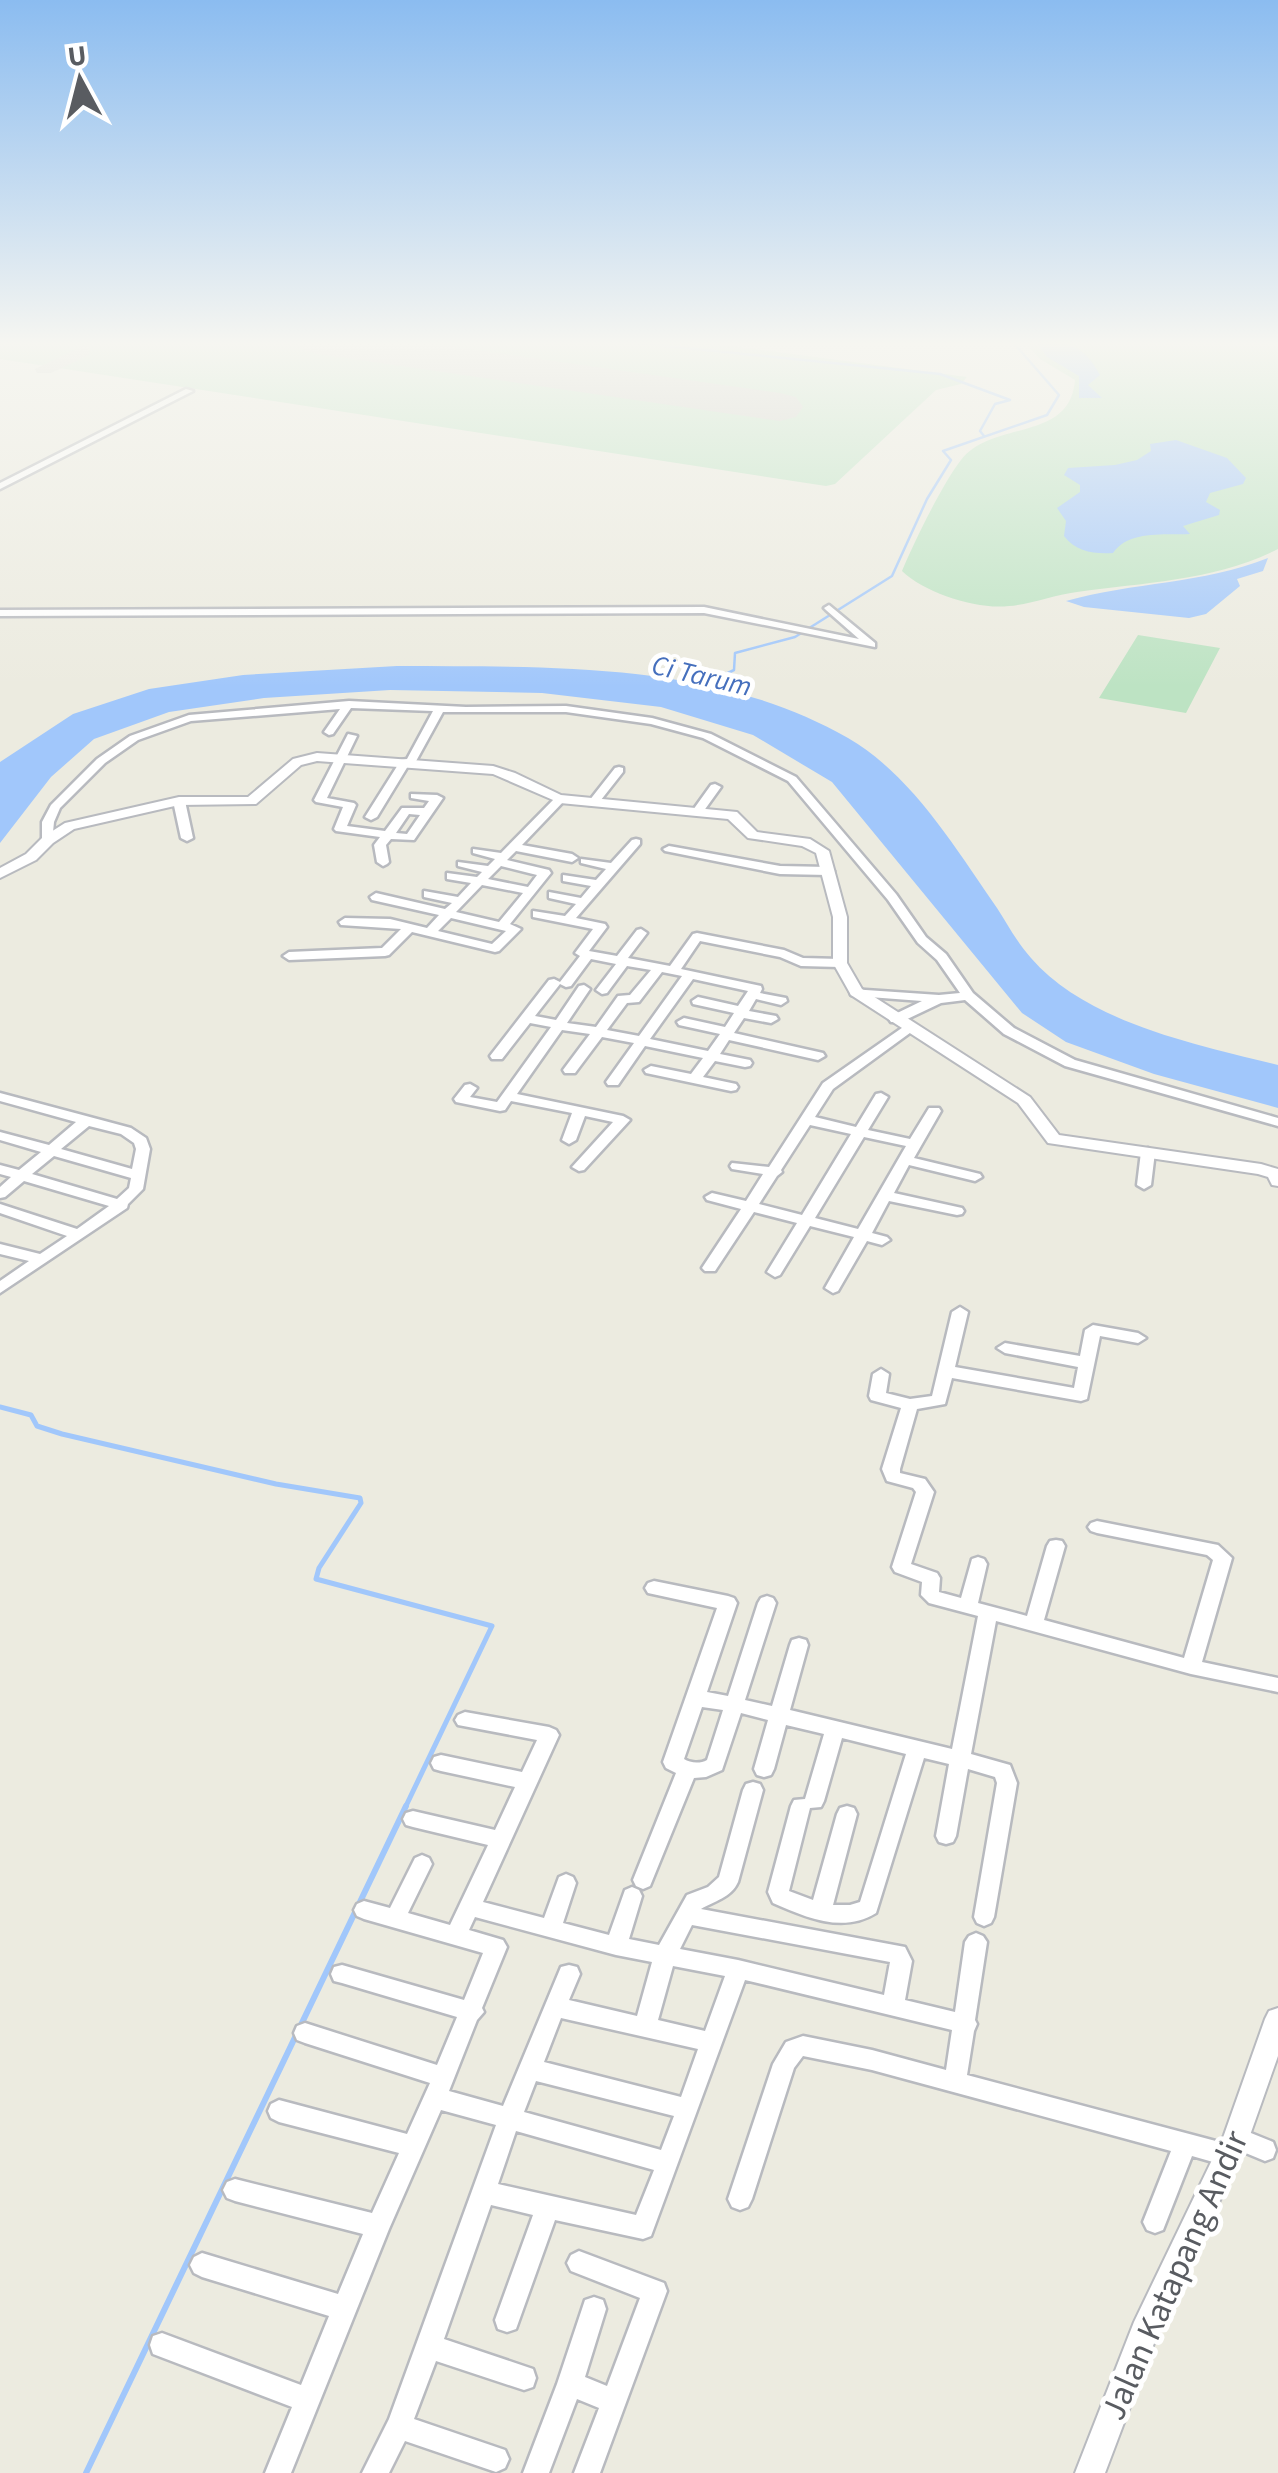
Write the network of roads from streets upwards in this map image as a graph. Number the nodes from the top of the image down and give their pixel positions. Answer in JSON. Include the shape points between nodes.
{"nodes":[{"id":1,"x":59,"y":456,"type":"edge"},
{"id":2,"x":0,"y":486,"type":"edge"},
{"id":3,"x":830,"y":608,"type":"dead end"},
{"id":4,"x":0,"y":612,"type":"edge"},
{"id":5,"x":350,"y":704,"type":"junction"},
{"id":6,"x":439,"y":709,"type":"junction"},
{"id":7,"x":615,"y":713,"type":"junction"},
{"id":8,"x":604,"y":730,"type":"dead end"},
{"id":9,"x":329,"y":732,"type":"dead end"},
{"id":10,"x":352,"y":736,"type":"dead end"},
{"id":11,"x":340,"y":757,"type":"junction"},
{"id":12,"x":408,"y":763,"type":"junction"},
{"id":13,"x":619,"y":770,"type":"dead end"},
{"id":14,"x":716,"y":788,"type":"dead end"},
{"id":15,"x":560,"y":800,"type":"junction"},
{"id":16,"x":179,"y":801,"type":"junction"},
{"id":17,"x":593,"y":803,"type":"junction"},
{"id":18,"x":406,"y":810,"type":"junction"},
{"id":19,"x":699,"y":810,"type":"junction"},
{"id":20,"x":427,"y":812,"type":"junction"},
{"id":21,"x":371,"y":818,"type":"dead end"},
{"id":22,"x":392,"y":830,"type":"junction"},
{"id":23,"x":187,"y":838,"type":"dead end"},
{"id":24,"x":48,"y":840,"type":"junction"},
{"id":25,"x":636,"y":842,"type":"dead end"},
{"id":26,"x":845,"y":844,"type":"junction"},
{"id":27,"x":514,"y":846,"type":"junction"},
{"id":28,"x":817,"y":846,"type":"junction"},
{"id":29,"x":670,"y":848,"type":"dead end"},
{"id":30,"x":477,"y":852,"type":"dead end"},
{"id":31,"x":383,"y":862,"type":"dead end"},
{"id":32,"x":498,"y":863,"type":"junction"},
{"id":33,"x":462,"y":864,"type":"dead end"},
{"id":34,"x":614,"y":867,"type":"junction"},
{"id":35,"x":828,"y":871,"type":"junction"},
{"id":36,"x":0,"y":874,"type":"edge"},
{"id":37,"x":450,"y":876,"type":"dead end"},
{"id":38,"x":567,"y":878,"type":"dead end"},
{"id":39,"x":479,"y":882,"type":"junction"},
{"id":40,"x":599,"y":884,"type":"junction"},
{"id":41,"x":532,"y":891,"type":"junction"},
{"id":42,"x":428,"y":894,"type":"dead end"},
{"id":43,"x":376,"y":896,"type":"dead end"},
{"id":44,"x":553,"y":896,"type":"dead end"},
{"id":45,"x":460,"y":901,"type":"junction"},
{"id":46,"x":584,"y":902,"type":"junction"},
{"id":47,"x":450,"y":912,"type":"junction"},
{"id":48,"x":537,"y":914,"type":"dead end"},
{"id":49,"x":568,"y":920,"type":"junction"},
{"id":50,"x":345,"y":922,"type":"dead end"},
{"id":51,"x":503,"y":924,"type":"junction"},
{"id":52,"x":410,"y":928,"type":"junction"},
{"id":53,"x":430,"y":932,"type":"junction"},
{"id":54,"x":641,"y":933,"type":"dead end"},
{"id":55,"x":588,"y":954,"type":"junction"},
{"id":56,"x":290,"y":956,"type":"dead end"},
{"id":57,"x":622,"y":961,"type":"junction"},
{"id":58,"x":840,"y":963,"type":"junction"},
{"id":59,"x":666,"y":969,"type":"junction"},
{"id":60,"x":690,"y":974,"type":"junction"},
{"id":61,"x":584,"y":989,"type":"dead end"},
{"id":62,"x":602,"y":990,"type":"dead end"},
{"id":63,"x":856,"y":992,"type":"junction"},
{"id":64,"x":753,"y":995,"type":"junction"},
{"id":65,"x":968,"y":996,"type":"junction"},
{"id":66,"x":939,"y":998,"type":"junction"},
{"id":67,"x":698,"y":1001,"type":"dead end"},
{"id":68,"x":780,"y":1001,"type":"dead end"},
{"id":69,"x":742,"y":1012,"type":"junction"},
{"id":70,"x":527,"y":1018,"type":"junction"},
{"id":71,"x":771,"y":1019,"type":"dead end"},
{"id":72,"x":684,"y":1022,"type":"dead end"},
{"id":73,"x":902,"y":1023,"type":"junction"},
{"id":74,"x":560,"y":1025,"type":"junction"},
{"id":75,"x":599,"y":1032,"type":"junction"},
{"id":76,"x":727,"y":1033,"type":"junction"},
{"id":77,"x":644,"y":1041,"type":"junction"},
{"id":78,"x":497,"y":1056,"type":"dead end"},
{"id":79,"x":712,"y":1056,"type":"junction"},
{"id":80,"x":818,"y":1056,"type":"dead end"},
{"id":81,"x":745,"y":1063,"type":"dead end"},
{"id":82,"x":570,"y":1070,"type":"dead end"},
{"id":83,"x":651,"y":1070,"type":"dead end"},
{"id":84,"x":696,"y":1079,"type":"junction"},
{"id":85,"x":613,"y":1082,"type":"dead end"},
{"id":86,"x":470,"y":1088,"type":"dead end"},
{"id":87,"x":731,"y":1088,"type":"dead end"},
{"id":88,"x":508,"y":1096,"type":"junction"},
{"id":89,"x":0,"y":1097,"type":"edge"},
{"id":90,"x":881,"y":1097,"type":"dead end"},
{"id":91,"x":580,"y":1110,"type":"junction"},
{"id":92,"x":934,"y":1111,"type":"dead end"},
{"id":93,"x":806,"y":1120,"type":"junction"},
{"id":94,"x":86,"y":1121,"type":"junction"},
{"id":95,"x":1278,"y":1122,"type":"edge"},
{"id":96,"x":860,"y":1131,"type":"junction"},
{"id":97,"x":0,"y":1136,"type":"edge"},
{"id":98,"x":569,"y":1140,"type":"dead end"},
{"id":99,"x":914,"y":1144,"type":"junction"},
{"id":100,"x":53,"y":1150,"type":"junction"},
{"id":101,"x":1148,"y":1152,"type":"junction"},
{"id":102,"x":906,"y":1160,"type":"junction"},
{"id":103,"x":738,"y":1166,"type":"dead end"},
{"id":104,"x":579,"y":1167,"type":"dead end"},
{"id":105,"x":0,"y":1170,"type":"edge"},
{"id":106,"x":775,"y":1172,"type":"junction"},
{"id":107,"x":21,"y":1176,"type":"junction"},
{"id":108,"x":140,"y":1176,"type":"junction"},
{"id":109,"x":974,"y":1177,"type":"dead end"},
{"id":110,"x":1278,"y":1181,"type":"edge"},
{"id":111,"x":1144,"y":1185,"type":"dead end"},
{"id":112,"x":0,"y":1194,"type":"edge"},
{"id":113,"x":886,"y":1196,"type":"junction"},
{"id":114,"x":712,"y":1197,"type":"dead end"},
{"id":115,"x":122,"y":1205,"type":"junction"},
{"id":116,"x":751,"y":1207,"type":"junction"},
{"id":117,"x":0,"y":1208,"type":"edge"},
{"id":118,"x":957,"y":1211,"type":"dead end"},
{"id":119,"x":806,"y":1221,"type":"junction"},
{"id":120,"x":79,"y":1234,"type":"junction"},
{"id":121,"x":864,"y":1236,"type":"junction"},
{"id":122,"x":882,"y":1240,"type":"dead end"},
{"id":123,"x":0,"y":1249,"type":"edge"},
{"id":124,"x":39,"y":1259,"type":"junction"},
{"id":125,"x":710,"y":1268,"type":"dead end"},
{"id":126,"x":775,"y":1272,"type":"dead end"},
{"id":127,"x":0,"y":1287,"type":"edge"},
{"id":128,"x":833,"y":1288,"type":"dead end"},
{"id":129,"x":960,"y":1312,"type":"dead end"},
{"id":130,"x":1138,"y":1338,"type":"dead end"},
{"id":131,"x":1005,"y":1348,"type":"dead end"},
{"id":132,"x":1087,"y":1363,"type":"junction"},
{"id":133,"x":946,"y":1371,"type":"junction"},
{"id":134,"x":880,"y":1374,"type":"dead end"},
{"id":135,"x":910,"y":1404,"type":"junction"},
{"id":136,"x":1097,"y":1527,"type":"dead end"},
{"id":137,"x":1056,"y":1546,"type":"dead end"},
{"id":138,"x":978,"y":1564,"type":"dead end"},
{"id":139,"x":654,"y":1588,"type":"dead end"},
{"id":140,"x":767,"y":1603,"type":"dead end"},
{"id":141,"x":978,"y":1610,"type":"junction"},
{"id":142,"x":1034,"y":1624,"type":"junction"},
{"id":143,"x":798,"y":1645,"type":"dead end"},
{"id":144,"x":1191,"y":1667,"type":"junction"},
{"id":145,"x":1278,"y":1685,"type":"edge"},
{"id":146,"x":694,"y":1698,"type":"junction"},
{"id":147,"x":734,"y":1704,"type":"junction"},
{"id":148,"x":781,"y":1715,"type":"junction"},
{"id":149,"x":465,"y":1720,"type":"dead end"},
{"id":150,"x":836,"y":1729,"type":"junction"},
{"id":151,"x":917,"y":1749,"type":"junction"},
{"id":152,"x":960,"y":1759,"type":"junction"},
{"id":153,"x":441,"y":1763,"type":"dead end"},
{"id":154,"x":764,"y":1769,"type":"dead end"},
{"id":155,"x":688,"y":1770,"type":"junction"},
{"id":156,"x":526,"y":1781,"type":"junction"},
{"id":157,"x":754,"y":1790,"type":"dead end"},
{"id":158,"x":847,"y":1814,"type":"dead end"},
{"id":159,"x":413,"y":1819,"type":"dead end"},
{"id":160,"x":946,"y":1836,"type":"dead end"},
{"id":161,"x":500,"y":1839,"type":"junction"},
{"id":162,"x":422,"y":1864,"type":"dead end"},
{"id":163,"x":566,"y":1882,"type":"dead end"},
{"id":164,"x":470,"y":1907,"type":"junction"},
{"id":165,"x":821,"y":1909,"type":"junction"},
{"id":166,"x":364,"y":1910,"type":"dead end"},
{"id":167,"x":687,"y":1914,"type":"junction"},
{"id":168,"x":984,"y":1917,"type":"dead end"},
{"id":169,"x":396,"y":1919,"type":"junction"},
{"id":170,"x":550,"y":1929,"type":"junction"},
{"id":171,"x":457,"y":1933,"type":"junction"},
{"id":172,"x":976,"y":1942,"type":"dead end"},
{"id":173,"x":616,"y":1946,"type":"junction"},
{"id":174,"x":665,"y":1955,"type":"junction"},
{"id":175,"x":738,"y":1969,"type":"junction"},
{"id":176,"x":342,"y":1974,"type":"dead end"},
{"id":177,"x":570,"y":1974,"type":"dead end"},
{"id":178,"x":555,"y":2007,"type":"junction"},
{"id":179,"x":893,"y":2008,"type":"junction"},
{"id":180,"x":473,"y":2012,"type":"junction"},
{"id":181,"x":1278,"y":2019,"type":"edge"},
{"id":182,"x":966,"y":2024,"type":"junction"},
{"id":183,"x":645,"y":2027,"type":"junction"},
{"id":184,"x":306,"y":2033,"type":"dead end"},
{"id":185,"x":709,"y":2042,"type":"junction"},
{"id":186,"x":531,"y":2069,"type":"junction"},
{"id":187,"x":955,"y":2083,"type":"junction"},
{"id":188,"x":440,"y":2087,"type":"junction"},
{"id":189,"x":688,"y":2109,"type":"junction"},
{"id":190,"x":278,"y":2111,"type":"dead end"},
{"id":191,"x":509,"y":2120,"type":"junction"},
{"id":192,"x":1186,"y":2144,"type":"junction"},
{"id":193,"x":1232,"y":2146,"type":"junction"},
{"id":194,"x":414,"y":2147,"type":"junction"},
{"id":195,"x":1265,"y":2150,"type":"dead end"},
{"id":196,"x":668,"y":2163,"type":"junction"},
{"id":197,"x":235,"y":2190,"type":"dead end"},
{"id":198,"x":484,"y":2192,"type":"junction"},
{"id":199,"x":740,"y":2198,"type":"dead end"},
{"id":200,"x":548,"y":2208,"type":"junction"},
{"id":201,"x":1155,"y":2222,"type":"dead end"},
{"id":202,"x":378,"y":2226,"type":"junction"},
{"id":203,"x":580,"y":2263,"type":"dead end"},
{"id":204,"x":202,"y":2265,"type":"dead end"},
{"id":205,"x":344,"y":2308,"type":"junction"},
{"id":206,"x":594,"y":2309,"type":"dead end"},
{"id":207,"x":507,"y":2320,"type":"dead end"},
{"id":208,"x":162,"y":2345,"type":"dead end"},
{"id":209,"x":429,"y":2346,"type":"junction"},
{"id":210,"x":524,"y":2378,"type":"dead end"},
{"id":211,"x":570,"y":2384,"type":"junction"},
{"id":212,"x":308,"y":2400,"type":"junction"},
{"id":213,"x":612,"y":2400,"type":"junction"},
{"id":214,"x":399,"y":2426,"type":"junction"},
{"id":215,"x":496,"y":2459,"type":"dead end"},
{"id":216,"x":278,"y":2473,"type":"edge"},
{"id":217,"x":376,"y":2473,"type":"edge"},
{"id":218,"x":536,"y":2473,"type":"edge"},
{"id":219,"x":587,"y":2473,"type":"edge"},
{"id":220,"x":1090,"y":2473,"type":"edge"}],
"edges":[{"from":1,"to":2,"type":"street"},
{"from":3,"to":4,"type":"street","via":[[872,646],[704,610]]},
{"from":5,"to":6,"type":"street"},
{"from":5,"to":9,"type":"street"},
{"from":5,"to":24,"type":"street","via":[[189,718],[146,732],[109,754],[63,798],[48,822]]},
{"from":6,"to":7,"type":"street"},
{"from":6,"to":12,"type":"street"},
{"from":7,"to":8,"type":"street"},
{"from":7,"to":26,"type":"street","via":[[694,732],[782,772]]},
{"from":10,"to":11,"type":"street"},
{"from":11,"to":12,"type":"street"},
{"from":11,"to":16,"type":"street","via":[[297,762],[251,801]]},
{"from":11,"to":22,"type":"street","via":[[320,800],[350,805],[340,829]]},
{"from":12,"to":15,"type":"street","via":[[503,771]]},
{"from":12,"to":21,"type":"street"},
{"from":13,"to":17,"type":"street"},
{"from":14,"to":19,"type":"street"},
{"from":15,"to":17,"type":"street"},
{"from":15,"to":27,"type":"street"},
{"from":16,"to":23,"type":"street"},
{"from":16,"to":24,"type":"street","via":[[81,822]]},
{"from":17,"to":19,"type":"street"},
{"from":18,"to":20,"type":"street"},
{"from":18,"to":20,"type":"street","via":[[418,792],[436,798]]},
{"from":18,"to":22,"type":"street"},
{"from":19,"to":28,"type":"street","via":[[736,817],[756,837]]},
{"from":20,"to":22,"type":"street","via":[[417,827]]},
{"from":22,"to":31,"type":"street","via":[[380,846]]},
{"from":24,"to":36,"type":"street"},
{"from":25,"to":34,"type":"street"},
{"from":26,"to":28,"type":"street"},
{"from":26,"to":65,"type":"street"},
{"from":27,"to":32,"type":"street"},
{"from":27,"to":34,"type":"street"},
{"from":28,"to":35,"type":"street"},
{"from":29,"to":35,"type":"street","via":[[780,870]]},
{"from":30,"to":32,"type":"street"},
{"from":32,"to":33,"type":"street"},
{"from":32,"to":39,"type":"street"},
{"from":32,"to":41,"type":"street","via":[[545,872]]},
{"from":34,"to":40,"type":"street"},
{"from":35,"to":58,"type":"street","via":[[840,918]]},
{"from":37,"to":39,"type":"street"},
{"from":38,"to":40,"type":"street"},
{"from":39,"to":41,"type":"street"},
{"from":39,"to":45,"type":"street"},
{"from":40,"to":46,"type":"street"},
{"from":41,"to":51,"type":"street"},
{"from":42,"to":45,"type":"street"},
{"from":43,"to":47,"type":"street"},
{"from":44,"to":46,"type":"street"},
{"from":45,"to":47,"type":"street"},
{"from":46,"to":49,"type":"street"},
{"from":47,"to":51,"type":"street"},
{"from":47,"to":53,"type":"street"},
{"from":48,"to":49,"type":"street"},
{"from":49,"to":55,"type":"street","via":[[601,927],[581,953]]},
{"from":50,"to":52,"type":"street"},
{"from":51,"to":53,"type":"street","via":[[515,930],[496,948]]},
{"from":52,"to":53,"type":"street"},
{"from":52,"to":56,"type":"street","via":[[385,952]]},
{"from":54,"to":57,"type":"street"},
{"from":55,"to":57,"type":"street"},
{"from":55,"to":70,"type":"street"},
{"from":57,"to":59,"type":"street"},
{"from":57,"to":62,"type":"street"},
{"from":58,"to":59,"type":"street","via":[[796,961],[696,937]]},
{"from":58,"to":63,"type":"street"},
{"from":59,"to":60,"type":"street"},
{"from":59,"to":75,"type":"street","via":[[634,999],[623,999]]},
{"from":60,"to":64,"type":"street","via":[[755,988]]},
{"from":60,"to":77,"type":"street"},
{"from":61,"to":74,"type":"street"},
{"from":63,"to":66,"type":"street"},
{"from":63,"to":73,"type":"street"},
{"from":64,"to":68,"type":"street"},
{"from":64,"to":69,"type":"street"},
{"from":65,"to":66,"type":"street"},
{"from":65,"to":95,"type":"street","via":[[1009,1031],[1070,1064]]},
{"from":66,"to":73,"type":"street"},
{"from":67,"to":69,"type":"street"},
{"from":69,"to":71,"type":"street"},
{"from":69,"to":76,"type":"street"},
{"from":70,"to":74,"type":"street"},
{"from":70,"to":78,"type":"street"},
{"from":72,"to":76,"type":"street"},
{"from":73,"to":93,"type":"street","via":[[828,1086]]},
{"from":73,"to":101,"type":"street","via":[[1024,1100],[1054,1139]]},
{"from":74,"to":75,"type":"street"},
{"from":74,"to":88,"type":"street"},
{"from":75,"to":77,"type":"street"},
{"from":75,"to":82,"type":"street"},
{"from":76,"to":79,"type":"street"},
{"from":76,"to":80,"type":"street"},
{"from":77,"to":79,"type":"street"},
{"from":77,"to":85,"type":"street"},
{"from":79,"to":81,"type":"street"},
{"from":79,"to":84,"type":"street"},
{"from":83,"to":84,"type":"street"},
{"from":84,"to":87,"type":"street"},
{"from":86,"to":88,"type":"street","via":[[461,1099],[500,1106]]},
{"from":88,"to":91,"type":"street"},
{"from":89,"to":94,"type":"street"},
{"from":90,"to":96,"type":"street"},
{"from":91,"to":98,"type":"street"},
{"from":91,"to":104,"type":"street","via":[[623,1120]]},
{"from":92,"to":99,"type":"street"},
{"from":93,"to":96,"type":"street"},
{"from":93,"to":106,"type":"street"},
{"from":94,"to":100,"type":"street"},
{"from":94,"to":108,"type":"street","via":[[140,1141]]},
{"from":96,"to":99,"type":"street"},
{"from":96,"to":119,"type":"street"},
{"from":97,"to":100,"type":"street"},
{"from":99,"to":102,"type":"street"},
{"from":100,"to":107,"type":"street"},
{"from":100,"to":108,"type":"street"},
{"from":101,"to":110,"type":"street","via":[[1260,1168]]},
{"from":101,"to":111,"type":"street"},
{"from":102,"to":109,"type":"street"},
{"from":102,"to":113,"type":"street"},
{"from":103,"to":106,"type":"street"},
{"from":105,"to":107,"type":"street"},
{"from":106,"to":116,"type":"street"},
{"from":107,"to":112,"type":"street"},
{"from":107,"to":115,"type":"street"},
{"from":108,"to":115,"type":"street"},
{"from":113,"to":118,"type":"street"},
{"from":113,"to":121,"type":"street"},
{"from":114,"to":116,"type":"street"},
{"from":115,"to":120,"type":"street"},
{"from":116,"to":119,"type":"street"},
{"from":116,"to":125,"type":"street"},
{"from":117,"to":120,"type":"street"},
{"from":119,"to":121,"type":"street"},
{"from":119,"to":126,"type":"street"},
{"from":120,"to":124,"type":"street"},
{"from":121,"to":122,"type":"street"},
{"from":121,"to":128,"type":"street"},
{"from":123,"to":124,"type":"street"},
{"from":124,"to":127,"type":"street"},
{"from":129,"to":133,"type":"street"},
{"from":130,"to":132,"type":"street","via":[[1093,1330]]},
{"from":131,"to":132,"type":"street"},
{"from":132,"to":133,"type":"street","via":[[1082,1396]]},
{"from":133,"to":135,"type":"street","via":[[938,1402]]},
{"from":134,"to":135,"type":"street","via":[[877,1396]]},
{"from":135,"to":141,"type":"street","via":[[891,1472],[920,1483],[925,1492],[900,1565],[930,1578],[932,1596]]},
{"from":136,"to":144,"type":"street","via":[[1212,1550],[1223,1558]]},
{"from":137,"to":142,"type":"street"},
{"from":138,"to":141,"type":"street"},
{"from":139,"to":146,"type":"street","via":[[728,1603]]},
{"from":140,"to":147,"type":"street"},
{"from":141,"to":142,"type":"street"},
{"from":141,"to":152,"type":"street"},
{"from":142,"to":144,"type":"street"},
{"from":143,"to":148,"type":"street"},
{"from":144,"to":145,"type":"street"},
{"from":146,"to":147,"type":"street"},
{"from":146,"to":155,"type":"street","via":[[673,1762]]},
{"from":147,"to":148,"type":"street"},
{"from":147,"to":155,"type":"street","via":[[714,1768]]},
{"from":148,"to":150,"type":"street"},
{"from":148,"to":154,"type":"street"},
{"from":149,"to":156,"type":"street","via":[[549,1735]]},
{"from":150,"to":151,"type":"street"},
{"from":150,"to":165,"type":"street","via":[[778,1892]]},
{"from":151,"to":152,"type":"street"},
{"from":151,"to":165,"type":"street","via":[[869,1907],[854,1915]]},
{"from":152,"to":160,"type":"street"},
{"from":152,"to":168,"type":"street","via":[[1000,1769],[1007,1784]]},
{"from":153,"to":156,"type":"street"},
{"from":155,"to":173,"type":"street"},
{"from":156,"to":161,"type":"street"},
{"from":157,"to":167,"type":"street","via":[[728,1882],[694,1901]]},
{"from":158,"to":165,"type":"street"},
{"from":159,"to":161,"type":"street"},
{"from":161,"to":164,"type":"street"},
{"from":162,"to":169,"type":"street"},
{"from":163,"to":170,"type":"street"},
{"from":164,"to":170,"type":"street"},
{"from":164,"to":171,"type":"street"},
{"from":166,"to":169,"type":"street"},
{"from":167,"to":174,"type":"street"},
{"from":167,"to":179,"type":"street","via":[[897,1954]]},
{"from":169,"to":171,"type":"street"},
{"from":170,"to":173,"type":"street"},
{"from":171,"to":180,"type":"street","via":[[497,1949]]},
{"from":172,"to":182,"type":"street"},
{"from":173,"to":174,"type":"street"},
{"from":174,"to":175,"type":"street"},
{"from":174,"to":183,"type":"street"},
{"from":175,"to":179,"type":"street"},
{"from":175,"to":185,"type":"street"},
{"from":176,"to":180,"type":"street"},
{"from":177,"to":178,"type":"street"},
{"from":178,"to":183,"type":"street"},
{"from":178,"to":186,"type":"street"},
{"from":179,"to":182,"type":"street"},
{"from":180,"to":188,"type":"street"},
{"from":181,"to":193,"type":"street","name":"Jalan Katapang Andir"},
{"from":182,"to":187,"type":"street"},
{"from":183,"to":185,"type":"street"},
{"from":184,"to":188,"type":"street"},
{"from":185,"to":189,"type":"street"},
{"from":186,"to":189,"type":"street"},
{"from":186,"to":191,"type":"street"},
{"from":187,"to":192,"type":"street"},
{"from":187,"to":199,"type":"street","via":[[814,2046],[794,2049]]},
{"from":188,"to":191,"type":"street"},
{"from":188,"to":194,"type":"street"},
{"from":189,"to":196,"type":"street"},
{"from":190,"to":194,"type":"street"},
{"from":191,"to":196,"type":"street"},
{"from":191,"to":198,"type":"street"},
{"from":192,"to":193,"type":"street"},
{"from":192,"to":201,"type":"street"},
{"from":193,"to":195,"type":"street"},
{"from":193,"to":220,"type":"street","name":"Jalan Katapang Andir","via":[[1144,2332]]},
{"from":194,"to":202,"type":"street"},
{"from":196,"to":200,"type":"street","via":[[643,2228]]},
{"from":197,"to":202,"type":"street"},
{"from":198,"to":200,"type":"street"},
{"from":198,"to":209,"type":"street"},
{"from":200,"to":207,"type":"street"},
{"from":202,"to":205,"type":"street"},
{"from":203,"to":213,"type":"street","via":[[655,2290]]},
{"from":204,"to":205,"type":"street"},
{"from":205,"to":212,"type":"street"},
{"from":206,"to":211,"type":"street"},
{"from":208,"to":212,"type":"street"},
{"from":209,"to":210,"type":"street"},
{"from":209,"to":214,"type":"street"},
{"from":211,"to":213,"type":"street"},
{"from":211,"to":218,"type":"street"},
{"from":212,"to":216,"type":"street"},
{"from":213,"to":219,"type":"street"},
{"from":214,"to":215,"type":"street"},
{"from":214,"to":217,"type":"street"}]}
